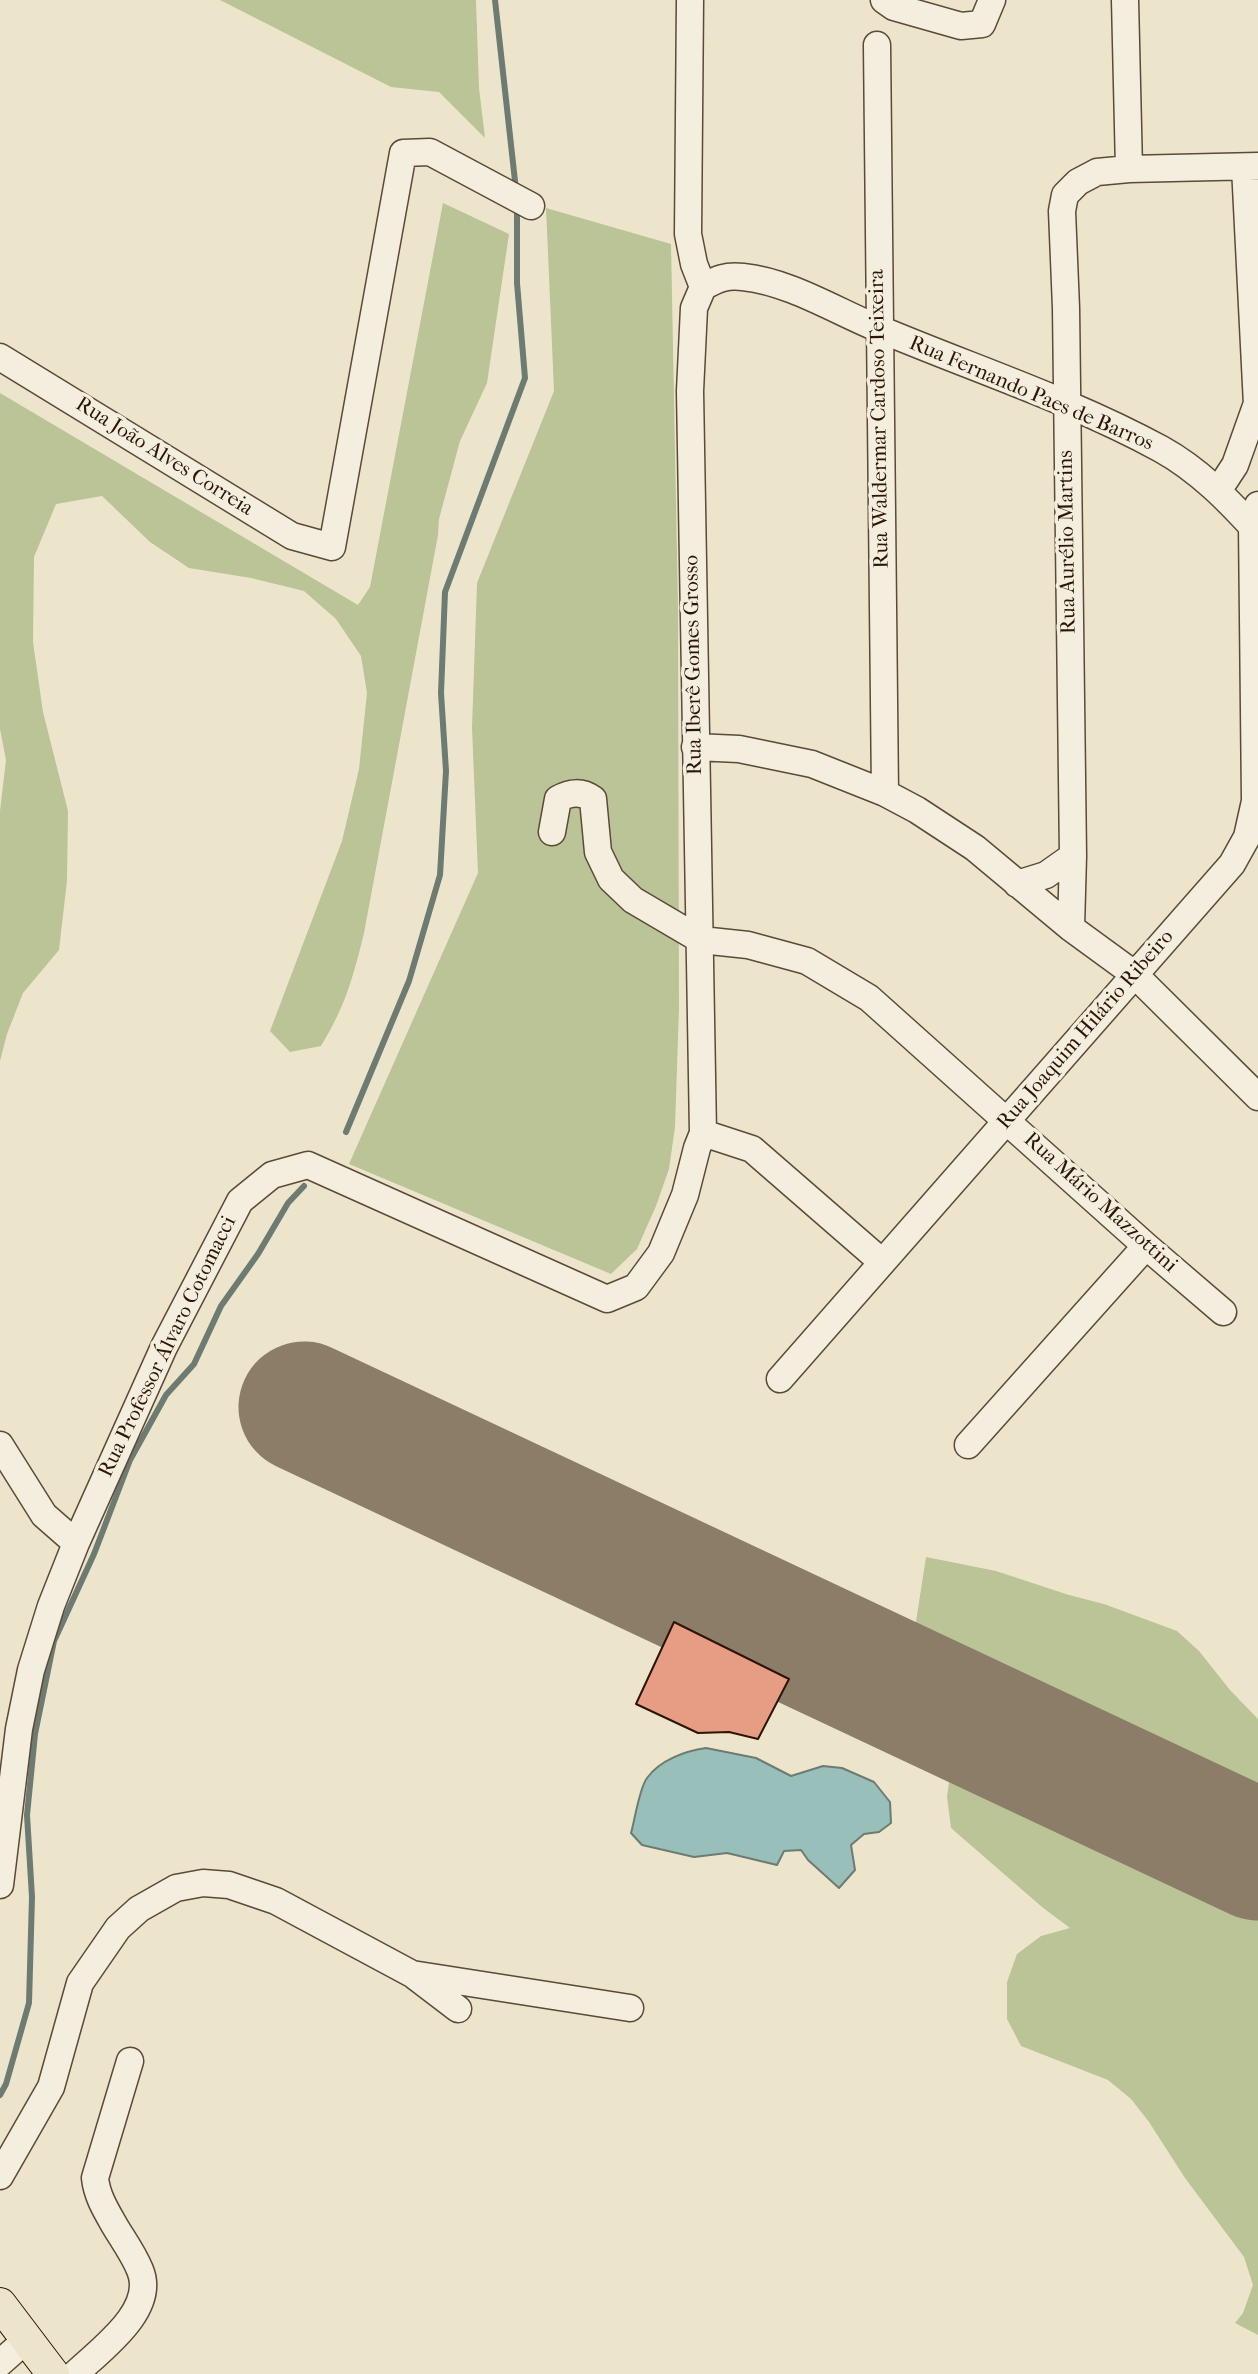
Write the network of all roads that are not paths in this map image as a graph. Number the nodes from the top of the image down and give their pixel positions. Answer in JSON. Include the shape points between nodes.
{"nodes":[{"id":1,"x":690,"y":0,"type":"edge"},
{"id":2,"x":884,"y":0,"type":"edge"},
{"id":3,"x":992,"y":0,"type":"edge"},
{"id":4,"x":1125,"y":0,"type":"edge"},
{"id":5,"x":877,"y":46,"type":"dead end"},
{"id":6,"x":1252,"y":167,"type":"edge"},
{"id":7,"x":1129,"y":169,"type":"junction"},
{"id":8,"x":531,"y":206,"type":"dead end"},
{"id":9,"x":703,"y":287,"type":"junction"},
{"id":10,"x":879,"y":329,"type":"junction"},
{"id":11,"x":0,"y":357,"type":"edge"},
{"id":12,"x":1066,"y":404,"type":"junction"},
{"id":13,"x":1257,"y":416,"type":"edge"},
{"id":14,"x":1218,"y":491,"type":"junction"},
{"id":15,"x":1256,"y":521,"type":"edge"},
{"id":16,"x":1255,"y":621,"type":"edge"},
{"id":17,"x":695,"y":747,"type":"junction"},
{"id":18,"x":886,"y":793,"type":"junction"},
{"id":19,"x":552,"y":832,"type":"dead end"},
{"id":20,"x":1073,"y":856,"type":"junction"},
{"id":21,"x":1017,"y":884,"type":"junction"},
{"id":22,"x":1071,"y":928,"type":"junction"},
{"id":23,"x":701,"y":940,"type":"junction"},
{"id":24,"x":1134,"y":974,"type":"junction"},
{"id":25,"x":1258,"y":1097,"type":"edge"},
{"id":26,"x":1007,"y":1120,"type":"junction"},
{"id":27,"x":703,"y":1133,"type":"junction"},
{"id":28,"x":1146,"y":1246,"type":"junction"},
{"id":29,"x":882,"y":1262,"type":"junction"},
{"id":30,"x":607,"y":1299,"type":"joint"},
{"id":31,"x":1223,"y":1312,"type":"dead end"},
{"id":32,"x":780,"y":1379,"type":"dead end"},
{"id":33,"x":0,"y":1445,"type":"edge"},
{"id":34,"x":968,"y":1445,"type":"dead end"},
{"id":35,"x":76,"y":1543,"type":"junction"},
{"id":36,"x":9,"y":1726,"type":"edge"},
{"id":37,"x":0,"y":1885,"type":"edge"},
{"id":38,"x":412,"y":1974,"type":"junction"},
{"id":39,"x":630,"y":2008,"type":"dead end"},
{"id":40,"x":458,"y":2009,"type":"dead end"},
{"id":41,"x":130,"y":2061,"type":"dead end"},
{"id":42,"x":0,"y":2176,"type":"edge"},
{"id":43,"x":0,"y":2304,"type":"edge"},
{"id":44,"x":26,"y":2340,"type":"junction"},
{"id":45,"x":0,"y":2363,"type":"edge"},
{"id":46,"x":52,"y":2374,"type":"edge"},
{"id":47,"x":75,"y":2374,"type":"edge"}],
"edges":[{"from":1,"to":9,"type":"street","via":[[688,234]]},
{"from":2,"to":3,"type":"street","via":[[961,26],[982,24]]},
{"from":4,"to":7,"type":"street"},
{"from":5,"to":10,"type":"street","name":"Rua Waldermar Cardoso Teixeira"},
{"from":6,"to":7,"type":"street"},
{"from":6,"to":13,"type":"street"},
{"from":7,"to":12,"type":"street","name":"Rua Aurélio Martins","via":[[1097,172],[1065,195]]},
{"from":8,"to":11,"type":"street","name":"Rua João Alves Correia","via":[[430,152],[402,153],[332,547],[292,536]]},
{"from":9,"to":10,"type":"street","name":"Rua Fernando Paes de Barros","via":[[721,277],[744,277],[790,290]]},
{"from":9,"to":17,"type":"street","name":"Rua Iberê Gomes Grosso","via":[[694,308],[690,391]]},
{"from":10,"to":12,"type":"street","name":"Rua Fernando Paes de Barros"},
{"from":10,"to":18,"type":"street","name":"Rua Waldermar Cardoso Teixeira"},
{"from":12,"to":14,"type":"street","name":"Rua Fernando Paes de Barros","via":[[1163,450]]},
{"from":12,"to":20,"type":"street","name":"Rua Aurélio Martins"},
{"from":13,"to":14,"type":"street"},
{"from":14,"to":15,"type":"street","name":"Rua Fernando Paes de Barros"},
{"from":15,"to":16,"type":"street","name":"Rua Joaquim Hilário Ribeiro"},
{"from":16,"to":24,"type":"street","name":"Rua Joaquim Hilário Ribeiro","via":[[1255,801],[1247,837],[1232,864]]},
{"from":17,"to":18,"type":"street","via":[[739,749],[811,764]]},
{"from":17,"to":23,"type":"street","name":"Rua Iberê Gomes Grosso"},
{"from":18,"to":21,"type":"street","via":[[975,848]]},
{"from":19,"to":23,"type":"street","name":"Rua Mário Mazzottini","via":[[558,799],[585,794],[593,799],[598,852],[611,879],[632,900]]},
{"from":20,"to":21,"type":"street","via":[[1046,875]]},
{"from":20,"to":22,"type":"street","name":"Rua Aurélio Martins"},
{"from":21,"to":22,"type":"street"},
{"from":22,"to":24,"type":"street"},
{"from":23,"to":26,"type":"street","name":"Rua Mário Mazzottini","via":[[748,945],[807,961],[869,998]]},
{"from":23,"to":27,"type":"street","name":"Rua Iberê Gomes Grosso"},
{"from":24,"to":25,"type":"street"},
{"from":24,"to":26,"type":"street","name":"Rua Joaquim Hilário Ribeiro"},
{"from":26,"to":28,"type":"street","name":"Rua Mário Mazzottini"},
{"from":26,"to":29,"type":"street","name":"Rua Joaquim Hilário Ribeiro"},
{"from":27,"to":29,"type":"street","via":[[752,1149]]},
{"from":27,"to":30,"type":"street","name":"Rua Iberê Gomes Grosso","via":[[661,1254],[636,1287]]},
{"from":28,"to":31,"type":"street","name":"Rua Mário Mazzottini"},
{"from":28,"to":34,"type":"street"},
{"from":29,"to":32,"type":"street","name":"Rua Joaquim Hilário Ribeiro"},
{"from":30,"to":35,"type":"street","name":"Rua Professor Álvaro Cotomacci","via":[[308,1165],[272,1175],[240,1201],[164,1347]]},
{"from":33,"to":35,"type":"street","via":[[44,1515]]},
{"from":35,"to":36,"type":"street","name":"Rua Professor Álvaro Cotomacci"},
{"from":36,"to":37,"type":"street","name":"Rua Professor Álvaro Cotomacci"},
{"from":38,"to":39,"type":"street"},
{"from":38,"to":40,"type":"street"},
{"from":38,"to":42,"type":"street","via":[[276,1901],[229,1885],[176,1888],[139,1909],[118,1928],[79,1983],[51,2087]]},
{"from":41,"to":47,"type":"street","via":[[95,2178],[103,2203],[141,2272],[141,2301],[129,2322]]},
{"from":43,"to":44,"type":"main road"},
{"from":44,"to":45,"type":"street"},
{"from":44,"to":46,"type":"main road"}]}
